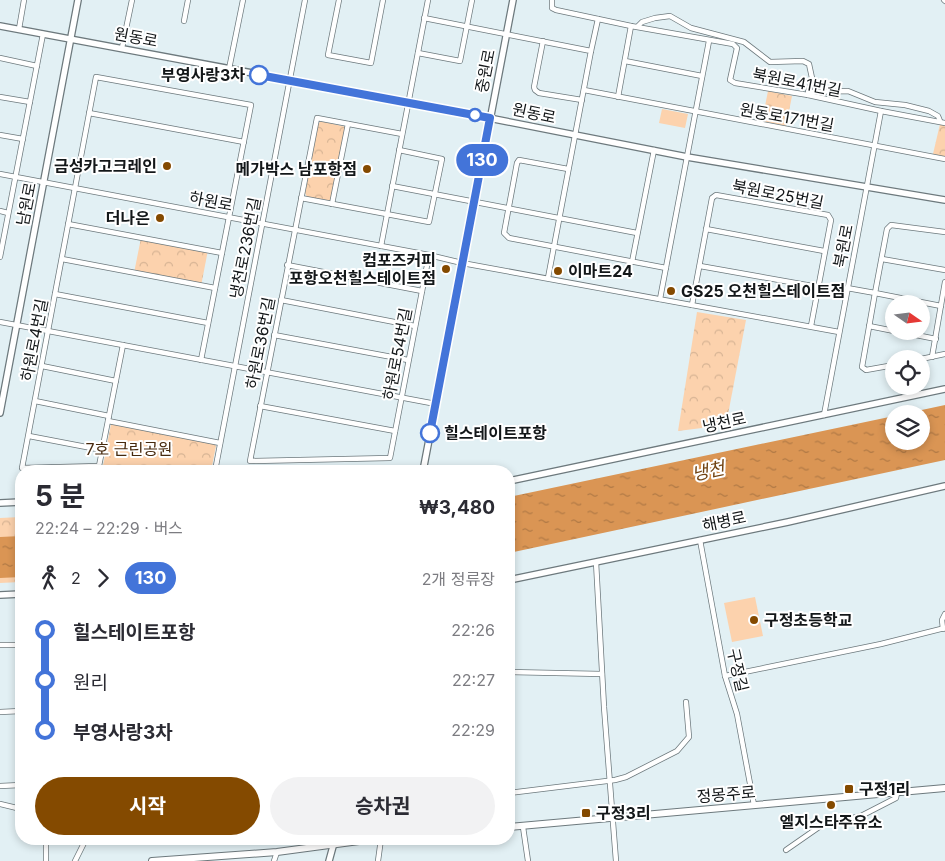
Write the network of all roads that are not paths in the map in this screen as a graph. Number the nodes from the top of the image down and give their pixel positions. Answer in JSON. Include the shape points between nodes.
{"nodes":[{"id":1,"x":24,"y":0,"type":"edge"},
{"id":2,"x":78,"y":0,"type":"edge"},
{"id":3,"x":132,"y":0,"type":"edge"},
{"id":4,"x":188,"y":0,"type":"edge"},
{"id":5,"x":243,"y":0,"type":"edge"},
{"id":6,"x":306,"y":0,"type":"edge"},
{"id":7,"x":338,"y":0,"type":"edge"},
{"id":8,"x":383,"y":0,"type":"edge"},
{"id":9,"x":428,"y":0,"type":"edge"},
{"id":10,"x":472,"y":0,"type":"edge"},
{"id":11,"x":513,"y":0,"type":"edge"},
{"id":12,"x":552,"y":0,"type":"edge"},
{"id":13,"x":424,"y":18,"type":"junction"},
{"id":14,"x":598,"y":19,"type":"junction"},
{"id":15,"x":184,"y":21,"type":"dead end"},
{"id":16,"x":0,"y":26,"type":"edge"},
{"id":17,"x":467,"y":26,"type":"junction"},
{"id":18,"x":631,"y":26,"type":"junction"},
{"id":19,"x":638,"y":26,"type":"junction"},
{"id":20,"x":19,"y":29,"type":"junction"},
{"id":21,"x":43,"y":34,"type":"junction"},
{"id":22,"x":507,"y":34,"type":"junction"},
{"id":23,"x":71,"y":38,"type":"junction"},
{"id":24,"x":543,"y":41,"type":"junction"},
{"id":25,"x":709,"y":41,"type":"junction"},
{"id":26,"x":122,"y":48,"type":"junction"},
{"id":27,"x":591,"y":51,"type":"junction"},
{"id":28,"x":418,"y":53,"type":"junction"},
{"id":29,"x":0,"y":58,"type":"edge"},
{"id":30,"x":625,"y":61,"type":"junction"},
{"id":31,"x":37,"y":66,"type":"junction"},
{"id":32,"x":229,"y":69,"type":"junction"},
{"id":33,"x":702,"y":76,"type":"junction"},
{"id":34,"x":290,"y":80,"type":"junction"},
{"id":35,"x":584,"y":90,"type":"junction"},
{"id":36,"x":808,"y":93,"type":"junction"},
{"id":37,"x":0,"y":97,"type":"edge"},
{"id":38,"x":618,"y":97,"type":"junction"},
{"id":39,"x":582,"y":100,"type":"junction"},
{"id":40,"x":30,"y":102,"type":"junction"},
{"id":41,"x":408,"y":102,"type":"junction"},
{"id":42,"x":881,"y":111,"type":"junction"},
{"id":43,"x":89,"y":113,"type":"junction"},
{"id":44,"x":695,"y":113,"type":"junction"},
{"id":45,"x":490,"y":118,"type":"junction"},
{"id":46,"x":942,"y":122,"type":"edge"},
{"id":47,"x":348,"y":124,"type":"junction"},
{"id":48,"x":402,"y":134,"type":"junction"},
{"id":49,"x":0,"y":135,"type":"edge"},
{"id":50,"x":575,"y":135,"type":"junction"},
{"id":51,"x":23,"y":139,"type":"junction"},
{"id":52,"x":244,"y":142,"type":"junction"},
{"id":53,"x":875,"y":146,"type":"junction"},
{"id":54,"x":399,"y":150,"type":"junction"},
{"id":55,"x":654,"y":150,"type":"junction"},
{"id":56,"x":687,"y":157,"type":"junction"},
{"id":57,"x":945,"y":159,"type":"edge"},
{"id":58,"x":568,"y":169,"type":"junction"},
{"id":59,"x":0,"y":174,"type":"edge"},
{"id":60,"x":16,"y":176,"type":"junction"},
{"id":61,"x":44,"y":182,"type":"junction"},
{"id":62,"x":392,"y":186,"type":"junction"},
{"id":63,"x":75,"y":188,"type":"junction"},
{"id":64,"x":866,"y":188,"type":"junction"},
{"id":65,"x":434,"y":195,"type":"junction"},
{"id":66,"x":301,"y":198,"type":"junction"},
{"id":67,"x":945,"y":200,"type":"edge"},
{"id":68,"x":474,"y":203,"type":"junction"},
{"id":69,"x":332,"y":204,"type":"junction"},
{"id":70,"x":509,"y":209,"type":"junction"},
{"id":71,"x":0,"y":211,"type":"edge"},
{"id":72,"x":8,"y":213,"type":"junction"},
{"id":73,"x":386,"y":214,"type":"junction"},
{"id":74,"x":229,"y":217,"type":"junction"},
{"id":75,"x":559,"y":219,"type":"junction"},
{"id":76,"x":262,"y":223,"type":"junction"},
{"id":77,"x":68,"y":224,"type":"junction"},
{"id":78,"x":294,"y":229,"type":"junction"},
{"id":79,"x":706,"y":229,"type":"junction"},
{"id":80,"x":945,"y":232,"type":"edge"},
{"id":81,"x":637,"y":233,"type":"junction"},
{"id":82,"x":380,"y":246,"type":"junction"},
{"id":83,"x":1,"y":247,"type":"edge"},
{"id":84,"x":554,"y":248,"type":"junction"},
{"id":85,"x":824,"y":251,"type":"junction"},
{"id":86,"x":222,"y":253,"type":"junction"},
{"id":87,"x":429,"y":255,"type":"junction"},
{"id":88,"x":0,"y":257,"type":"edge"},
{"id":89,"x":62,"y":259,"type":"junction"},
{"id":90,"x":882,"y":259,"type":"junction"},
{"id":91,"x":632,"y":262,"type":"junction"},
{"id":92,"x":462,"y":263,"type":"junction"},
{"id":93,"x":288,"y":265,"type":"junction"},
{"id":94,"x":700,"y":266,"type":"junction"},
{"id":95,"x":666,"y":268,"type":"junction"},
{"id":96,"x":945,"y":270,"type":"edge"},
{"id":97,"x":548,"y":278,"type":"junction"},
{"id":98,"x":945,"y":282,"type":"edge"},
{"id":99,"x":818,"y":287,"type":"junction"},
{"id":100,"x":215,"y":288,"type":"junction"},
{"id":101,"x":847,"y":288,"type":"junction"},
{"id":102,"x":422,"y":291,"type":"junction"},
{"id":103,"x":875,"y":293,"type":"junction"},
{"id":104,"x":55,"y":294,"type":"junction"},
{"id":105,"x":660,"y":299,"type":"junction"},
{"id":106,"x":281,"y":300,"type":"junction"},
{"id":107,"x":692,"y":305,"type":"junction"},
{"id":108,"x":941,"y":306,"type":"junction"},
{"id":109,"x":0,"y":322,"type":"edge"},
{"id":110,"x":208,"y":323,"type":"junction"},
{"id":111,"x":17,"y":324,"type":"junction"},
{"id":112,"x":415,"y":326,"type":"junction"},
{"id":113,"x":810,"y":326,"type":"junction"},
{"id":114,"x":869,"y":326,"type":"junction"},
{"id":115,"x":885,"y":329,"type":"edge"},
{"id":116,"x":48,"y":330,"type":"junction"},
{"id":117,"x":839,"y":332,"type":"junction"},
{"id":118,"x":274,"y":335,"type":"junction"},
{"id":119,"x":930,"y":337,"type":"edge"},
{"id":120,"x":936,"y":338,"type":"junction"},
{"id":121,"x":123,"y":345,"type":"junction"},
{"id":122,"x":945,"y":354,"type":"edge"},
{"id":123,"x":932,"y":357,"type":"joint"},
{"id":124,"x":201,"y":360,"type":"junction"},
{"id":125,"x":408,"y":360,"type":"junction"},
{"id":126,"x":42,"y":366,"type":"junction"},
{"id":127,"x":234,"y":366,"type":"junction"},
{"id":128,"x":885,"y":367,"type":"edge"},
{"id":129,"x":267,"y":372,"type":"junction"},
{"id":130,"x":116,"y":381,"type":"junction"},
{"id":131,"x":945,"y":389,"type":"edge"},
{"id":132,"x":401,"y":397,"type":"junction"},
{"id":133,"x":35,"y":401,"type":"junction"},
{"id":134,"x":436,"y":404,"type":"junction"},
{"id":135,"x":260,"y":406,"type":"junction"},
{"id":136,"x":0,"y":413,"type":"edge"},
{"id":137,"x":824,"y":415,"type":"junction"},
{"id":138,"x":108,"y":418,"type":"junction"},
{"id":139,"x":395,"y":431,"type":"junction"},
{"id":140,"x":29,"y":436,"type":"junction"},
{"id":141,"x":220,"y":443,"type":"junction"},
{"id":142,"x":102,"y":450,"type":"junction"},
{"id":143,"x":390,"y":458,"type":"joint"},
{"id":144,"x":23,"y":465,"type":"edge"},
{"id":145,"x":99,"y":465,"type":"edge"},
{"id":146,"x":216,"y":465,"type":"edge"},
{"id":147,"x":424,"y":465,"type":"edge"},
{"id":148,"x":515,"y":480,"type":"edge"},
{"id":149,"x":945,"y":486,"type":"edge"},
{"id":150,"x":15,"y":502,"type":"edge"},
{"id":151,"x":0,"y":503,"type":"edge"},
{"id":152,"x":700,"y":540,"type":"junction"},
{"id":153,"x":596,"y":562,"type":"junction"},
{"id":154,"x":515,"y":579,"type":"edge"},
{"id":155,"x":0,"y":594,"type":"edge"},
{"id":156,"x":15,"y":594,"type":"edge"},
{"id":157,"x":945,"y":614,"type":"edge"},
{"id":158,"x":944,"y":628,"type":"edge"},
{"id":159,"x":0,"y":645,"type":"edge"},
{"id":160,"x":15,"y":645,"type":"edge"},
{"id":161,"x":515,"y":672,"type":"edge"},
{"id":162,"x":602,"y":674,"type":"junction"},
{"id":163,"x":725,"y":676,"type":"junction"},
{"id":164,"x":686,"y":702,"type":"dead end"},
{"id":165,"x":15,"y":711,"type":"edge"},
{"id":166,"x":0,"y":712,"type":"edge"},
{"id":167,"x":610,"y":781,"type":"junction"},
{"id":168,"x":15,"y":785,"type":"edge"},
{"id":169,"x":0,"y":786,"type":"edge"},
{"id":170,"x":945,"y":788,"type":"edge"},
{"id":171,"x":515,"y":791,"type":"edge"},
{"id":172,"x":897,"y":793,"type":"junction"},
{"id":173,"x":0,"y":804,"type":"edge"},
{"id":174,"x":754,"y":805,"type":"junction"},
{"id":175,"x":15,"y":808,"type":"edge"},
{"id":176,"x":613,"y":818,"type":"junction"},
{"id":177,"x":515,"y":827,"type":"edge"},
{"id":178,"x":523,"y":827,"type":"junction"},
{"id":179,"x":46,"y":845,"type":"edge"},
{"id":180,"x":83,"y":845,"type":"edge"},
{"id":181,"x":314,"y":845,"type":"edge"},
{"id":182,"x":334,"y":845,"type":"edge"},
{"id":183,"x":380,"y":845,"type":"edge"},
{"id":184,"x":786,"y":850,"type":"dead end"},
{"id":185,"x":277,"y":852,"type":"junction"},
{"id":186,"x":46,"y":861,"type":"edge"},
{"id":187,"x":75,"y":861,"type":"edge"},
{"id":188,"x":152,"y":861,"type":"edge"},
{"id":189,"x":274,"y":861,"type":"edge"},
{"id":190,"x":329,"y":861,"type":"edge"},
{"id":191,"x":378,"y":861,"type":"edge"},
{"id":192,"x":528,"y":861,"type":"edge"},
{"id":193,"x":616,"y":861,"type":"edge"}],
"edges":[{"from":1,"to":20,"type":"street"},
{"from":2,"to":23,"type":"street","name":"남원로"},
{"from":3,"to":26,"type":"street"},
{"from":4,"to":15,"type":"street"},
{"from":5,"to":32,"type":"street"},
{"from":6,"to":34,"type":"street","name":"냉천로236번길"},
{"from":7,"to":8,"type":"street","via":[[328,55],[371,63]]},
{"from":9,"to":13,"type":"street"},
{"from":10,"to":17,"type":"street"},
{"from":11,"to":22,"type":"street","name":"중원로"},
{"from":12,"to":14,"type":"street","name":"북원로41번길","via":[[552,8],[556,10]]},
{"from":13,"to":17,"type":"street","name":"중원로"},
{"from":13,"to":28,"type":"street"},
{"from":14,"to":18,"type":"street","name":"북원로41번길"},
{"from":14,"to":27,"type":"street"},
{"from":16,"to":20,"type":"street","name":"원동로"},
{"from":17,"to":22,"type":"street","name":"중원로"},
{"from":17,"to":28,"type":"street","via":[[460,62]]},
{"from":18,"to":19,"type":"street","name":"북원로41번길"},
{"from":18,"to":30,"type":"street"},
{"from":19,"to":25,"type":"street","name":"북원로41번길"},
{"from":19,"to":36,"type":"street","via":[[642,22],[670,16],[690,28],[744,42],[770,62],[803,61],[809,64],[812,72]]},
{"from":20,"to":21,"type":"street","name":"원동로"},
{"from":21,"to":23,"type":"street","name":"원동로"},
{"from":21,"to":31,"type":"street"},
{"from":22,"to":24,"type":"street"},
{"from":22,"to":45,"type":"street","name":"중원로"},
{"from":23,"to":26,"type":"street","name":"원동로"},
{"from":23,"to":61,"type":"street","name":"남원로"},
{"from":24,"to":27,"type":"street"},
{"from":24,"to":39,"type":"street","via":[[535,90]]},
{"from":25,"to":33,"type":"street"},
{"from":25,"to":36,"type":"street","name":"북원로41번길","via":[[736,46],[732,82]]},
{"from":26,"to":32,"type":"street","name":"원동로"},
{"from":27,"to":35,"type":"street"},
{"from":28,"to":41,"type":"street"},
{"from":29,"to":31,"type":"street"},
{"from":30,"to":33,"type":"street"},
{"from":30,"to":38,"type":"street"},
{"from":31,"to":40,"type":"street"},
{"from":32,"to":34,"type":"street","name":"원동로"},
{"from":33,"to":44,"type":"street"},
{"from":34,"to":41,"type":"street","name":"원동로"},
{"from":34,"to":76,"type":"street","name":"냉천로236번길"},
{"from":35,"to":38,"type":"street","name":"원동로171번길"},
{"from":35,"to":39,"type":"street"},
{"from":36,"to":42,"type":"street","name":"북원로41번길"},
{"from":36,"to":46,"type":"street","via":[[848,91],[875,102],[905,104],[929,111]]},
{"from":37,"to":40,"type":"street"},
{"from":38,"to":44,"type":"street","name":"원동로171번길"},
{"from":39,"to":50,"type":"street"},
{"from":40,"to":51,"type":"street"},
{"from":41,"to":45,"type":"street","name":"원동로"},
{"from":41,"to":48,"type":"street"},
{"from":42,"to":46,"type":"street","name":"북원로41번길"},
{"from":42,"to":53,"type":"street","name":"북원로"},
{"from":43,"to":52,"type":"street"},
{"from":43,"to":52,"type":"street","name":"하원로4번길","via":[[96,77],[251,106]]},
{"from":43,"to":63,"type":"street","name":"하원로4번길"},
{"from":44,"to":53,"type":"street","name":"원동로171번길"},
{"from":44,"to":56,"type":"street"},
{"from":45,"to":50,"type":"street","name":"원동로"},
{"from":45,"to":68,"type":"street","name":"중원로"},
{"from":47,"to":48,"type":"street"},
{"from":47,"to":66,"type":"street","name":"하원로36번길","via":[[317,118]]},
{"from":47,"to":69,"type":"street"},
{"from":48,"to":54,"type":"street"},
{"from":49,"to":51,"type":"street"},
{"from":50,"to":55,"type":"street","name":"원동로"},
{"from":50,"to":58,"type":"street"},
{"from":51,"to":60,"type":"street"},
{"from":52,"to":74,"type":"street"},
{"from":53,"to":57,"type":"street","name":"원동로171번길"},
{"from":53,"to":64,"type":"street","name":"북원로"},
{"from":54,"to":62,"type":"street"},
{"from":54,"to":65,"type":"street","via":[[442,159]]},
{"from":55,"to":56,"type":"street","name":"원동로"},
{"from":55,"to":81,"type":"street"},
{"from":56,"to":64,"type":"street","name":"원동로"},
{"from":56,"to":95,"type":"street"},
{"from":58,"to":70,"type":"street","via":[[519,160]]},
{"from":58,"to":75,"type":"street"},
{"from":59,"to":60,"type":"street","name":"하원로"},
{"from":60,"to":61,"type":"street","name":"하원로"},
{"from":60,"to":72,"type":"street"},
{"from":61,"to":63,"type":"street","name":"하원로"},
{"from":61,"to":111,"type":"street","name":"남원로"},
{"from":62,"to":65,"type":"street"},
{"from":62,"to":73,"type":"street"},
{"from":63,"to":74,"type":"street","name":"하원로"},
{"from":63,"to":77,"type":"street","name":"하원로4번길"},
{"from":64,"to":67,"type":"street","name":"원동로"},
{"from":64,"to":101,"type":"street","name":"북원로"},
{"from":65,"to":68,"type":"street"},
{"from":65,"to":73,"type":"street","via":[[429,222]]},
{"from":66,"to":69,"type":"street"},
{"from":66,"to":78,"type":"street","name":"하원로36번길"},
{"from":68,"to":70,"type":"street"},
{"from":68,"to":92,"type":"street","name":"중원로"},
{"from":69,"to":73,"type":"street"},
{"from":70,"to":75,"type":"street"},
{"from":70,"to":84,"type":"street","via":[[506,236]]},
{"from":71,"to":72,"type":"street"},
{"from":72,"to":83,"type":"street"},
{"from":73,"to":82,"type":"street"},
{"from":74,"to":76,"type":"street","name":"하원로"},
{"from":74,"to":86,"type":"street"},
{"from":75,"to":81,"type":"street"},
{"from":75,"to":84,"type":"street"},
{"from":76,"to":78,"type":"street","name":"하원로"},
{"from":76,"to":127,"type":"street","name":"냉천로236번길"},
{"from":77,"to":86,"type":"street"},
{"from":77,"to":89,"type":"street","name":"하원로4번길"},
{"from":78,"to":82,"type":"street","name":"하원로"},
{"from":78,"to":93,"type":"street","name":"하원로36번길"},
{"from":79,"to":85,"type":"street"},
{"from":79,"to":85,"type":"street","name":"북원로25번길","via":[[712,198],[716,195],[828,215],[831,220]]},
{"from":79,"to":94,"type":"street"},
{"from":80,"to":90,"type":"street","via":[[892,225],[888,229]]},
{"from":81,"to":91,"type":"street"},
{"from":82,"to":87,"type":"street","name":"하원로"},
{"from":83,"to":88,"type":"street"},
{"from":84,"to":91,"type":"street"},
{"from":84,"to":97,"type":"street"},
{"from":85,"to":99,"type":"street","name":"북원로25번길"},
{"from":86,"to":100,"type":"street"},
{"from":87,"to":92,"type":"street","name":"하원로"},
{"from":87,"to":102,"type":"street","name":"하원로54번길"},
{"from":89,"to":100,"type":"street"},
{"from":89,"to":104,"type":"street","name":"하원로4번길"},
{"from":90,"to":96,"type":"street"},
{"from":90,"to":103,"type":"street"},
{"from":91,"to":95,"type":"street"},
{"from":92,"to":97,"type":"street","name":"하원로"},
{"from":92,"to":134,"type":"street","name":"중원로"},
{"from":93,"to":102,"type":"street"},
{"from":93,"to":106,"type":"street","name":"하원로36번길"},
{"from":94,"to":99,"type":"street"},
{"from":94,"to":107,"type":"street"},
{"from":95,"to":105,"type":"street"},
{"from":97,"to":105,"type":"street","name":"하원로"},
{"from":98,"to":108,"type":"street"},
{"from":99,"to":113,"type":"street","name":"북원로25번길"},
{"from":100,"to":110,"type":"street"},
{"from":101,"to":103,"type":"street"},
{"from":101,"to":117,"type":"street","name":"북원로"},
{"from":102,"to":112,"type":"street","name":"하원로54번길"},
{"from":103,"to":108,"type":"street"},
{"from":103,"to":114,"type":"street"},
{"from":104,"to":110,"type":"street"},
{"from":104,"to":116,"type":"street","name":"하원로4번길"},
{"from":105,"to":107,"type":"street","name":"하원로"},
{"from":106,"to":112,"type":"street"},
{"from":106,"to":118,"type":"street","name":"하원로36번길"},
{"from":107,"to":113,"type":"street","name":"하원로"},
{"from":108,"to":120,"type":"street"},
{"from":109,"to":111,"type":"street"},
{"from":110,"to":124,"type":"street"},
{"from":111,"to":116,"type":"street"},
{"from":111,"to":136,"type":"street","name":"남원로"},
{"from":112,"to":125,"type":"street","name":"하원로54번길"},
{"from":113,"to":117,"type":"street","name":"하원로"},
{"from":114,"to":115,"type":"street"},
{"from":114,"to":128,"type":"street","via":[[862,367],[866,370]]},
{"from":116,"to":121,"type":"street"},
{"from":116,"to":126,"type":"street","name":"하원로4번길"},
{"from":117,"to":137,"type":"street","name":"북원로"},
{"from":118,"to":125,"type":"street"},
{"from":118,"to":129,"type":"street","name":"하원로36번길"},
{"from":119,"to":120,"type":"street"},
{"from":120,"to":123,"type":"street"},
{"from":121,"to":124,"type":"street"},
{"from":121,"to":130,"type":"street"},
{"from":122,"to":123,"type":"street"},
{"from":124,"to":127,"type":"street"},
{"from":125,"to":132,"type":"street","name":"하원로54번길"},
{"from":126,"to":130,"type":"street"},
{"from":126,"to":133,"type":"street","name":"하원로4번길"},
{"from":127,"to":129,"type":"street"},
{"from":127,"to":141,"type":"street","name":"냉천로236번길"},
{"from":129,"to":132,"type":"street"},
{"from":129,"to":135,"type":"street","name":"하원로36번길"},
{"from":130,"to":138,"type":"street"},
{"from":131,"to":137,"type":"street","name":"냉천로"},
{"from":132,"to":134,"type":"street"},
{"from":132,"to":139,"type":"street","name":"하원로54번길"},
{"from":133,"to":138,"type":"street"},
{"from":133,"to":140,"type":"street","name":"하원로4번길"},
{"from":134,"to":147,"type":"street","name":"중원로"},
{"from":135,"to":139,"type":"street"},
{"from":135,"to":143,"type":"street","name":"하원로36번길","via":[[250,462]]},
{"from":137,"to":148,"type":"street","name":"냉천로"},
{"from":138,"to":141,"type":"street"},
{"from":138,"to":142,"type":"street"},
{"from":139,"to":143,"type":"street","name":"하원로54번길"},
{"from":140,"to":142,"type":"street"},
{"from":140,"to":144,"type":"street","name":"하원로4번길"},
{"from":141,"to":146,"type":"street","name":"냉천로236번길"},
{"from":142,"to":145,"type":"street"},
{"from":149,"to":152,"type":"street","name":"해병로"},
{"from":150,"to":151,"type":"street"},
{"from":152,"to":153,"type":"street","name":"해병로"},
{"from":152,"to":163,"type":"street","name":"구정길"},
{"from":153,"to":154,"type":"street","name":"해병로"},
{"from":153,"to":162,"type":"street"},
{"from":155,"to":156,"type":"street"},
{"from":157,"to":158,"type":"street","via":[[942,620]]},
{"from":158,"to":163,"type":"street"},
{"from":159,"to":160,"type":"street"},
{"from":161,"to":162,"type":"street"},
{"from":162,"to":167,"type":"street"},
{"from":163,"to":174,"type":"street","name":"구정길","via":[[737,714]]},
{"from":164,"to":167,"type":"street","via":[[689,737],[677,751],[626,777]]},
{"from":165,"to":166,"type":"street"},
{"from":167,"to":171,"type":"street"},
{"from":167,"to":176,"type":"street"},
{"from":168,"to":169,"type":"street"},
{"from":170,"to":172,"type":"main road","name":"정몽주로"},
{"from":172,"to":174,"type":"main road","name":"정몽주로"},
{"from":172,"to":184,"type":"street","via":[[896,798],[861,816],[822,825]]},
{"from":173,"to":175,"type":"street"},
{"from":174,"to":176,"type":"main road","name":"정몽주로"},
{"from":176,"to":178,"type":"main road","name":"정몽주로"},
{"from":176,"to":193,"type":"street"},
{"from":177,"to":178,"type":"main road","name":"정몽주로"},
{"from":178,"to":192,"type":"street"},
{"from":179,"to":186,"type":"street"},
{"from":180,"to":187,"type":"street"},
{"from":181,"to":185,"type":"main road"},
{"from":182,"to":190,"type":"street"},
{"from":183,"to":191,"type":"street"},
{"from":185,"to":188,"type":"main road"},
{"from":185,"to":189,"type":"street"}]}
